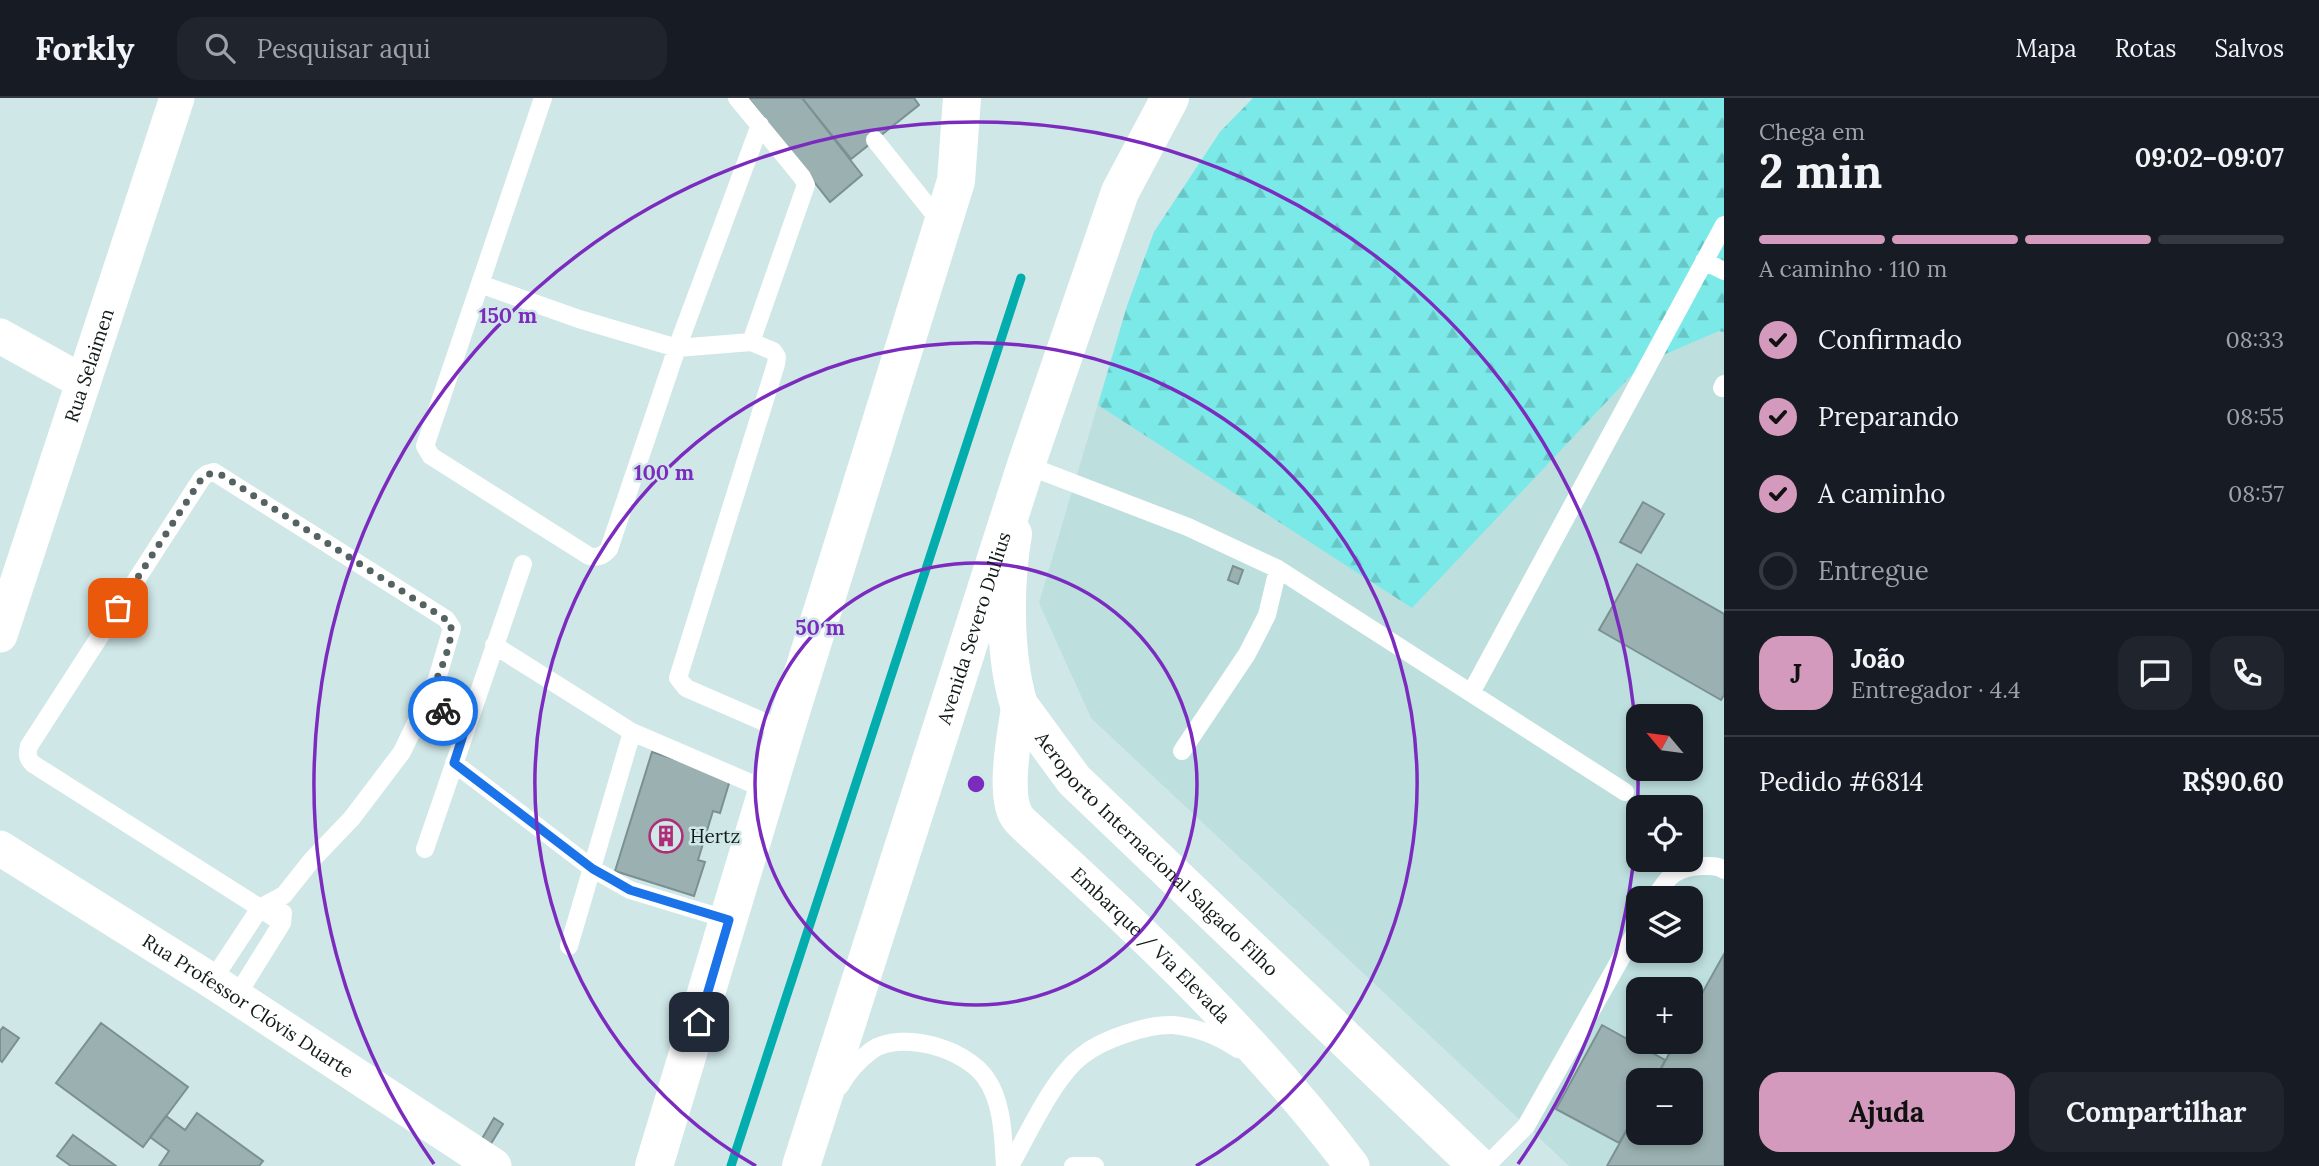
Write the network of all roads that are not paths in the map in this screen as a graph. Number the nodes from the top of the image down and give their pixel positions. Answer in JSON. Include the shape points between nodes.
{"nodes":[{"id":1,"x":177,"y":98,"type":"edge"},
{"id":2,"x":543,"y":98,"type":"edge"},
{"id":3,"x":737,"y":98,"type":"edge"},
{"id":4,"x":962,"y":98,"type":"edge"},
{"id":5,"x":1170,"y":98,"type":"edge"},
{"id":6,"x":761,"y":125,"type":"junction"},
{"id":7,"x":875,"y":139,"type":"dead end"},
{"id":8,"x":942,"y":224,"type":"junction"},
{"id":9,"x":1724,"y":225,"type":"edge"},
{"id":10,"x":1704,"y":261,"type":"junction"},
{"id":11,"x":1724,"y":271,"type":"edge"},
{"id":12,"x":480,"y":284,"type":"junction"},
{"id":13,"x":0,"y":337,"type":"edge"},
{"id":14,"x":751,"y":342,"type":"junction"},
{"id":15,"x":677,"y":348,"type":"junction"},
{"id":16,"x":83,"y":382,"type":"junction"},
{"id":17,"x":1026,"y":465,"type":"junction"},
{"id":18,"x":523,"y":564,"type":"dead end"},
{"id":19,"x":1278,"y":569,"type":"junction"},
{"id":20,"x":0,"y":635,"type":"edge"},
{"id":21,"x":494,"y":645,"type":"junction"},
{"id":22,"x":1471,"y":694,"type":"junction"},
{"id":23,"x":426,"y":701,"type":"junction"},
{"id":24,"x":1019,"y":705,"type":"junction"},
{"id":25,"x":466,"y":726,"type":"junction"},
{"id":26,"x":785,"y":730,"type":"junction"},
{"id":27,"x":632,"y":732,"type":"junction"},
{"id":28,"x":1182,"y":751,"type":"dead end"},
{"id":29,"x":454,"y":763,"type":"junction"},
{"id":30,"x":767,"y":790,"type":"junction"},
{"id":31,"x":1625,"y":792,"type":"dead end"},
{"id":32,"x":0,"y":848,"type":"edge"},
{"id":33,"x":425,"y":849,"type":"dead end"},
{"id":34,"x":1722,"y":863,"type":"edge"},
{"id":35,"x":593,"y":869,"type":"junction"},
{"id":36,"x":1662,"y":886,"type":"edge"},
{"id":37,"x":284,"y":895,"type":"junction"},
{"id":38,"x":260,"y":908,"type":"junction"},
{"id":39,"x":729,"y":920,"type":"junction"},
{"id":40,"x":282,"y":923,"type":"junction"},
{"id":41,"x":569,"y":946,"type":"dead end"},
{"id":42,"x":1626,"y":949,"type":"edge"},
{"id":43,"x":224,"y":989,"type":"junction"},
{"id":44,"x":1279,"y":1077,"type":"junction"},
{"id":45,"x":806,"y":1150,"type":"edge"},
{"id":46,"x":1349,"y":1163,"type":"edge"},
{"id":47,"x":494,"y":1166,"type":"edge"},
{"id":48,"x":654,"y":1166,"type":"edge"},
{"id":49,"x":1008,"y":1166,"type":"edge"},
{"id":50,"x":1073,"y":1166,"type":"edge"},
{"id":51,"x":1095,"y":1166,"type":"edge"},
{"id":52,"x":1478,"y":1166,"type":"edge"},
{"id":53,"x":1486,"y":1166,"type":"edge"}],
"edges":[{"from":1,"to":16,"type":"street","name":"Rua Selaimen"},
{"from":2,"to":12,"type":"lane"},
{"from":3,"to":6,"type":"lane"},
{"from":4,"to":8,"type":"main road","via":[[956,181]]},
{"from":5,"to":17,"type":"main road","name":"Avenida Severo Dullius","via":[[1120,192]]},
{"from":6,"to":14,"type":"lane","via":[[806,185]]},
{"from":6,"to":15,"type":"lane"},
{"from":7,"to":8,"type":"lane"},
{"from":8,"to":26,"type":"main road"},
{"from":9,"to":10,"type":"lane"},
{"from":10,"to":11,"type":"lane"},
{"from":10,"to":22,"type":"lane"},
{"from":12,"to":15,"type":"lane"},
{"from":12,"to":15,"type":"lane","via":[[426,440],[427,452],[589,556],[597,558],[608,549]]},
{"from":13,"to":16,"type":"street"},
{"from":14,"to":15,"type":"lane"},
{"from":14,"to":26,"type":"lane","via":[[774,351],[776,364],[678,678],[685,688]]},
{"from":16,"to":20,"type":"street","name":"Rua Selaimen"},
{"from":17,"to":19,"type":"lane","via":[[1188,527]]},
{"from":17,"to":24,"type":"main road","name":"Aeroporto Internacional Salgado Filho","via":[[1007,566],[1010,665]]},
{"from":17,"to":45,"type":"main road","name":"Avenida Severo Dullius"},
{"from":18,"to":21,"type":"lane"},
{"from":19,"to":22,"type":"lane"},
{"from":19,"to":28,"type":"lane","via":[[1267,615],[1247,654]]},
{"from":21,"to":25,"type":"lane"},
{"from":21,"to":27,"type":"lane"},
{"from":22,"to":31,"type":"lane"},
{"from":23,"to":25,"type":"lane"},
{"from":23,"to":37,"type":"lane","via":[[402,752]]},
{"from":23,"to":38,"type":"lane","via":[[452,633],[450,622],[220,474],[207,474],[27,753],[33,764]]},
{"from":24,"to":44,"type":"street","name":"Embarque / Via Elevada","via":[[1011,751],[1011,799],[1016,815],[1164,953]]},
{"from":24,"to":52,"type":"main road","name":"Aeroporto Internacional Salgado Filho","via":[[1074,780]]},
{"from":25,"to":29,"type":"lane"},
{"from":26,"to":30,"type":"main road"},
{"from":27,"to":30,"type":"lane"},
{"from":27,"to":35,"type":"lane"},
{"from":29,"to":33,"type":"lane"},
{"from":29,"to":35,"type":"lane"},
{"from":30,"to":39,"type":"main road"},
{"from":32,"to":43,"type":"street","name":"Rua Professor Clóvis Duarte"},
{"from":34,"to":36,"type":"lane","via":[[1683,866]]},
{"from":35,"to":39,"type":"lane","via":[[630,890]]},
{"from":35,"to":41,"type":"lane"},
{"from":37,"to":38,"type":"lane"},
{"from":37,"to":40,"type":"lane"},
{"from":38,"to":40,"type":"lane"},
{"from":38,"to":43,"type":"lane"},
{"from":39,"to":48,"type":"main road"},
{"from":40,"to":43,"type":"lane"},
{"from":42,"to":53,"type":"lane","via":[[1526,1126]]},
{"from":43,"to":47,"type":"street","name":"Rua Professor Clóvis Duarte"},
{"from":44,"to":46,"type":"street","name":"Embarque / Via Elevada"},
{"from":44,"to":49,"type":"lane","via":[[1221,1038],[1173,1025],[1126,1032],[1083,1055],[1059,1081]]},
{"from":45,"to":49,"type":"lane","via":[[846,1075],[873,1049],[896,1042],[925,1044],[964,1056],[986,1078],[1002,1116]]},
{"from":50,"to":51,"type":"lane"}]}
